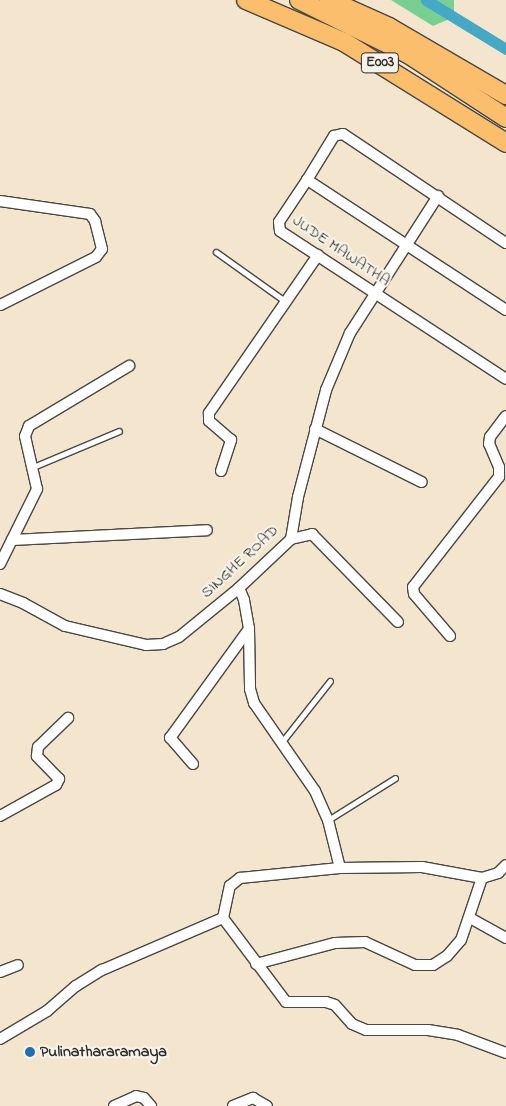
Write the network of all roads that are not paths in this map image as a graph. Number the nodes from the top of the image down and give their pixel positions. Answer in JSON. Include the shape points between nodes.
{"nodes":[{"id":1,"x":246,"y":0,"type":"edge"},
{"id":2,"x":299,"y":0,"type":"edge"},
{"id":3,"x":328,"y":0,"type":"edge"},
{"id":4,"x":506,"y":95,"type":"edge"},
{"id":5,"x":506,"y":118,"type":"edge"},
{"id":6,"x":506,"y":143,"type":"edge"},
{"id":7,"x":307,"y":180,"type":"junction"},
{"id":8,"x":438,"y":196,"type":"junction"},
{"id":9,"x":0,"y":201,"type":"edge"},
{"id":10,"x":506,"y":243,"type":"edge"},
{"id":11,"x":407,"y":245,"type":"junction"},
{"id":12,"x":216,"y":252,"type":"dead end"},
{"id":13,"x":318,"y":255,"type":"junction"},
{"id":14,"x":377,"y":293,"type":"junction"},
{"id":15,"x":286,"y":302,"type":"junction"},
{"id":16,"x":0,"y":305,"type":"edge"},
{"id":17,"x":506,"y":310,"type":"edge"},
{"id":18,"x":129,"y":366,"type":"dead end"},
{"id":19,"x":506,"y":379,"type":"edge"},
{"id":20,"x":506,"y":416,"type":"edge"},
{"id":21,"x":315,"y":429,"type":"junction"},
{"id":22,"x":120,"y":431,"type":"dead end"},
{"id":23,"x":33,"y":467,"type":"junction"},
{"id":24,"x":221,"y":471,"type":"dead end"},
{"id":25,"x":422,"y":482,"type":"dead end"},
{"id":26,"x":207,"y":530,"type":"dead end"},
{"id":27,"x":291,"y":539,"type":"junction"},
{"id":28,"x":12,"y":540,"type":"junction"},
{"id":29,"x":0,"y":564,"type":"edge"},
{"id":30,"x":239,"y":588,"type":"junction"},
{"id":31,"x":0,"y":594,"type":"edge"},
{"id":32,"x":398,"y":622,"type":"dead end"},
{"id":33,"x":249,"y":629,"type":"junction"},
{"id":34,"x":450,"y":636,"type":"dead end"},
{"id":35,"x":330,"y":681,"type":"dead end"},
{"id":36,"x":68,"y":718,"type":"dead end"},
{"id":37,"x":281,"y":743,"type":"junction"},
{"id":38,"x":193,"y":764,"type":"dead end"},
{"id":39,"x":395,"y":778,"type":"dead end"},
{"id":40,"x":0,"y":816,"type":"edge"},
{"id":41,"x":328,"y":820,"type":"junction"},
{"id":42,"x":506,"y":865,"type":"edge"},
{"id":43,"x":340,"y":868,"type":"junction"},
{"id":44,"x":502,"y":875,"type":"edge"},
{"id":45,"x":482,"y":878,"type":"junction"},
{"id":46,"x":223,"y":918,"type":"junction"},
{"id":47,"x":470,"y":918,"type":"junction"},
{"id":48,"x":506,"y":938,"type":"edge"},
{"id":49,"x":256,"y":964,"type":"junction"},
{"id":50,"x":18,"y":966,"type":"dead end"},
{"id":51,"x":0,"y":972,"type":"edge"},
{"id":52,"x":0,"y":1039,"type":"edge"},
{"id":53,"x":506,"y":1053,"type":"edge"},
{"id":54,"x":114,"y":1106,"type":"edge"},
{"id":55,"x":151,"y":1106,"type":"edge"},
{"id":56,"x":233,"y":1106,"type":"edge"},
{"id":57,"x":267,"y":1106,"type":"edge"}],
"edges":[{"from":1,"to":6,"type":"highway","number":"E003","via":[[344,42]]},
{"from":2,"to":5,"type":"highway","number":"E003","via":[[408,54]]},
{"from":3,"to":4,"type":"highway","via":[[389,27]]},
{"from":7,"to":8,"type":"street","via":[[334,136],[344,134]]},
{"from":7,"to":11,"type":"street"},
{"from":7,"to":13,"type":"street","name":"JUDE MAWATHA","via":[[279,222],[280,231]]},
{"from":8,"to":10,"type":"street"},
{"from":8,"to":11,"type":"street","name":"SINGHE ROAD"},
{"from":9,"to":16,"type":"street","via":[[90,214],[96,221],[102,249],[96,257]]},
{"from":11,"to":14,"type":"street","name":"SINGHE ROAD"},
{"from":11,"to":17,"type":"street"},
{"from":12,"to":15,"type":"lane"},
{"from":13,"to":14,"type":"street","name":"JUDE MAWATHA"},
{"from":13,"to":15,"type":"street"},
{"from":14,"to":19,"type":"street","name":"JUDE MAWATHA"},
{"from":14,"to":21,"type":"street","name":"SINGHE ROAD","via":[[350,333],[326,390]]},
{"from":15,"to":24,"type":"street","via":[[209,413],[209,422],[231,440]]},
{"from":18,"to":23,"type":"street","via":[[29,426],[25,436]]},
{"from":20,"to":34,"type":"street","via":[[490,437],[489,444],[499,467],[498,476],[413,587],[414,594]]},
{"from":21,"to":25,"type":"street"},
{"from":21,"to":27,"type":"street","name":"SINGHE ROAD"},
{"from":22,"to":23,"type":"lane"},
{"from":23,"to":28,"type":"street","via":[[38,489]]},
{"from":26,"to":28,"type":"street"},
{"from":27,"to":30,"type":"street","name":"SINGHE ROAD"},
{"from":27,"to":32,"type":"street","via":[[312,534]]},
{"from":28,"to":29,"type":"street"},
{"from":30,"to":31,"type":"street","name":"SINGHE ROAD","via":[[179,637],[164,644],[146,644],[65,626]]},
{"from":30,"to":33,"type":"street"},
{"from":33,"to":37,"type":"street","via":[[250,689],[254,703]]},
{"from":33,"to":38,"type":"street","via":[[170,738]]},
{"from":35,"to":37,"type":"lane"},
{"from":36,"to":40,"type":"street","via":[[38,747],[37,756],[59,779],[56,785]]},
{"from":37,"to":41,"type":"street","via":[[315,791]]},
{"from":39,"to":41,"type":"lane"},
{"from":41,"to":43,"type":"street"},
{"from":42,"to":44,"type":"street"},
{"from":43,"to":45,"type":"street","via":[[422,867]]},
{"from":43,"to":46,"type":"street","via":[[240,878],[230,886]]},
{"from":44,"to":45,"type":"street"},
{"from":45,"to":47,"type":"street"},
{"from":46,"to":49,"type":"street","via":[[238,934]]},
{"from":46,"to":52,"type":"street","via":[[102,970],[76,986],[47,1011]]},
{"from":47,"to":48,"type":"street"},
{"from":47,"to":49,"type":"street","via":[[461,940],[447,956],[433,965],[416,965],[365,942],[335,943]]},
{"from":49,"to":53,"type":"street","via":[[286,1002],[335,1005],[352,1024],[366,1030],[428,1030],[458,1035]]},
{"from":50,"to":51,"type":"street"},
{"from":54,"to":55,"type":"street","via":[[136,1096],[144,1098]]},
{"from":56,"to":57,"type":"street","via":[[253,1098]]}]}
